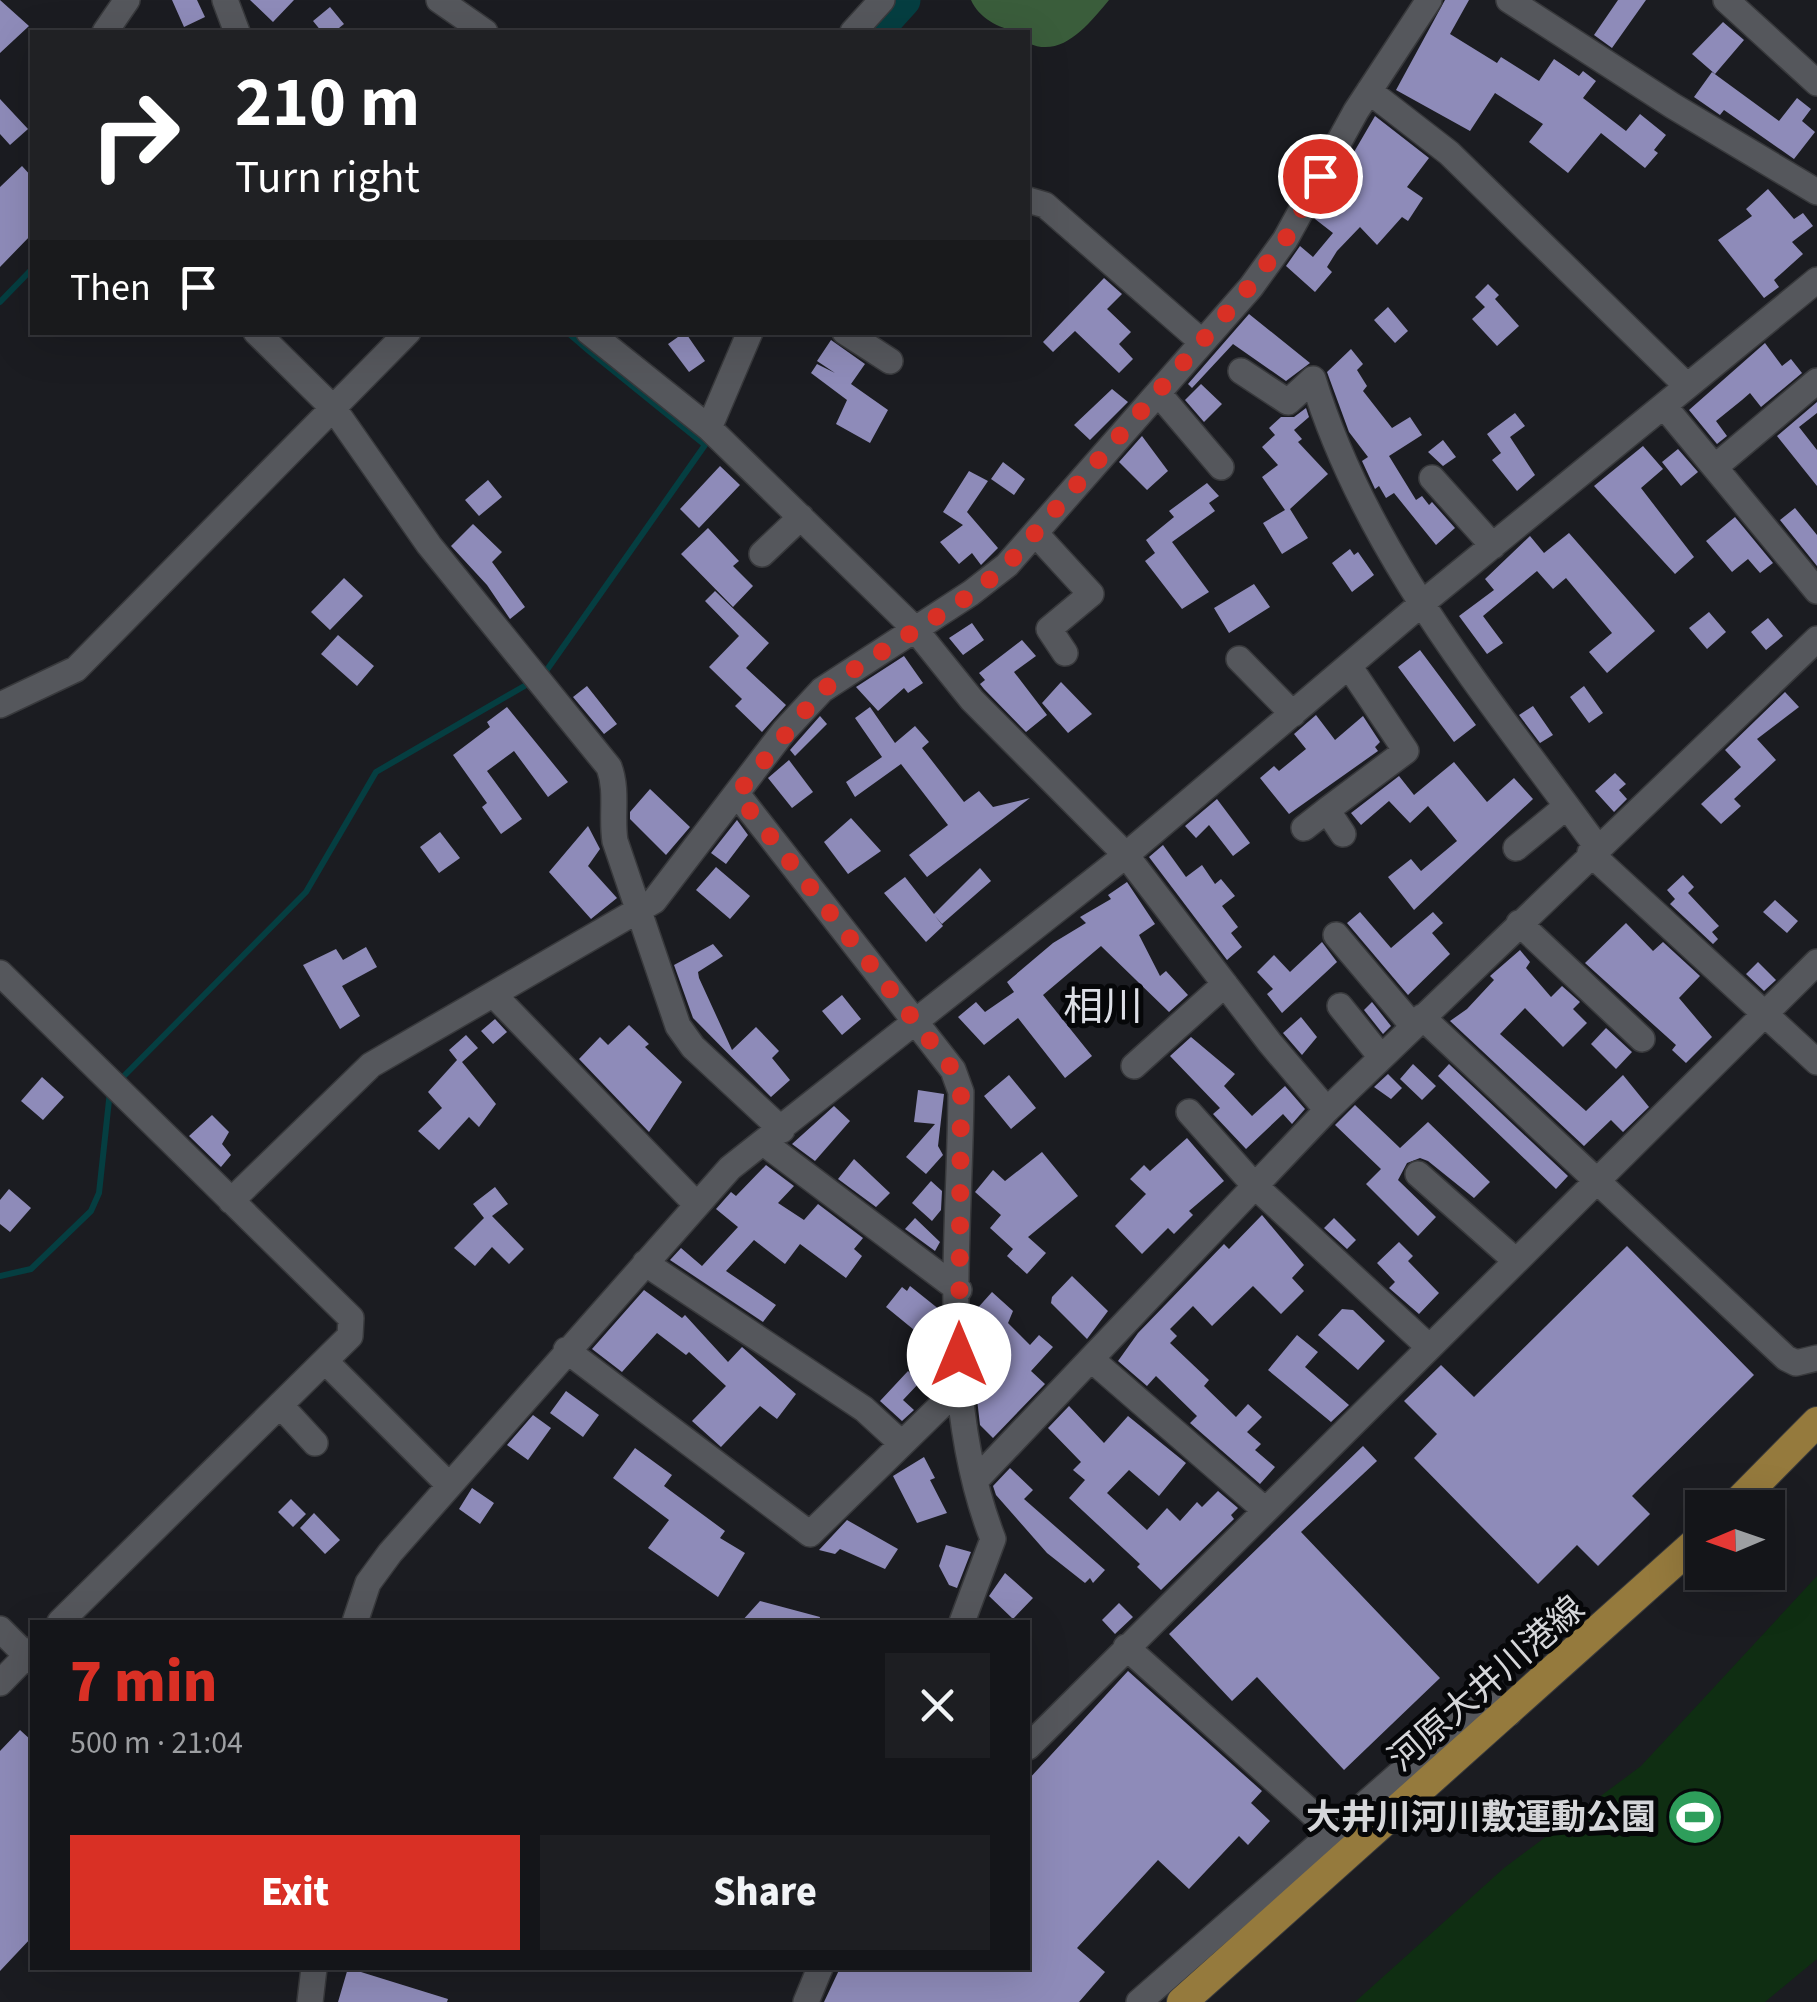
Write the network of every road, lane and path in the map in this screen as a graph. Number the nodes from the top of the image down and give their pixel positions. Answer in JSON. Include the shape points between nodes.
{"nodes":[{"id":1,"x":127,"y":0,"type":"edge"},
{"id":2,"x":225,"y":0,"type":"edge"},
{"id":3,"x":440,"y":0,"type":"edge"},
{"id":4,"x":882,"y":0,"type":"edge"},
{"id":5,"x":1429,"y":0,"type":"edge"},
{"id":6,"x":1509,"y":0,"type":"edge"},
{"id":7,"x":1726,"y":0,"type":"edge"},
{"id":8,"x":106,"y":30,"type":"edge"},
{"id":9,"x":236,"y":30,"type":"edge"},
{"id":10,"x":481,"y":30,"type":"edge"},
{"id":11,"x":855,"y":30,"type":"edge"},
{"id":12,"x":1817,"y":83,"type":"edge"},
{"id":13,"x":1369,"y":91,"type":"junction"},
{"id":14,"x":1817,"y":192,"type":"edge"},
{"id":15,"x":1030,"y":200,"type":"edge"},
{"id":16,"x":1817,"y":280,"type":"edge"},
{"id":17,"x":259,"y":335,"type":"edge"},
{"id":18,"x":405,"y":335,"type":"edge"},
{"id":19,"x":749,"y":335,"type":"edge"},
{"id":20,"x":850,"y":335,"type":"edge"},
{"id":21,"x":599,"y":340,"type":"edge"},
{"id":22,"x":1202,"y":342,"type":"junction"},
{"id":23,"x":890,"y":361,"type":"dead end"},
{"id":24,"x":1242,"y":370,"type":"dead end"},
{"id":25,"x":1817,"y":381,"type":"edge"},
{"id":26,"x":1687,"y":386,"type":"junction"},
{"id":27,"x":1158,"y":393,"type":"junction"},
{"id":28,"x":1664,"y":406,"type":"junction"},
{"id":29,"x":334,"y":409,"type":"junction"},
{"id":30,"x":709,"y":428,"type":"junction"},
{"id":31,"x":1221,"y":467,"type":"dead end"},
{"id":32,"x":1714,"y":467,"type":"junction"},
{"id":33,"x":1432,"y":478,"type":"dead end"},
{"id":34,"x":801,"y":518,"type":"junction"},
{"id":35,"x":1035,"y":533,"type":"junction"},
{"id":36,"x":1493,"y":546,"type":"junction"},
{"id":37,"x":762,"y":554,"type":"dead end"},
{"id":38,"x":1817,"y":590,"type":"edge"},
{"id":39,"x":1420,"y":606,"type":"junction"},
{"id":40,"x":914,"y":628,"type":"junction"},
{"id":41,"x":1817,"y":639,"type":"edge"},
{"id":42,"x":1065,"y":652,"type":"dead end"},
{"id":43,"x":1239,"y":659,"type":"dead end"},
{"id":44,"x":1349,"y":666,"type":"junction"},
{"id":45,"x":0,"y":706,"type":"edge"},
{"id":46,"x":1293,"y":714,"type":"junction"},
{"id":47,"x":737,"y":794,"type":"junction"},
{"id":48,"x":1567,"y":806,"type":"junction"},
{"id":49,"x":1327,"y":810,"type":"junction"},
{"id":50,"x":1304,"y":828,"type":"dead end"},
{"id":51,"x":1344,"y":834,"type":"dead end"},
{"id":52,"x":1516,"y":848,"type":"dead end"},
{"id":53,"x":1593,"y":850,"type":"junction"},
{"id":54,"x":1126,"y":855,"type":"junction"},
{"id":55,"x":640,"y":910,"type":"junction"},
{"id":56,"x":1518,"y":923,"type":"junction"},
{"id":57,"x":1336,"y":935,"type":"dead end"},
{"id":58,"x":1817,"y":962,"type":"edge"},
{"id":59,"x":0,"y":974,"type":"edge"},
{"id":60,"x":1225,"y":984,"type":"junction"},
{"id":61,"x":494,"y":995,"type":"junction"},
{"id":62,"x":1340,"y":1006,"type":"dead end"},
{"id":63,"x":1765,"y":1014,"type":"junction"},
{"id":64,"x":1418,"y":1022,"type":"junction"},
{"id":65,"x":914,"y":1025,"type":"junction"},
{"id":66,"x":1642,"y":1039,"type":"dead end"},
{"id":67,"x":1381,"y":1057,"type":"junction"},
{"id":68,"x":1817,"y":1062,"type":"edge"},
{"id":69,"x":1134,"y":1066,"type":"dead end"},
{"id":70,"x":1327,"y":1110,"type":"junction"},
{"id":71,"x":1189,"y":1112,"type":"dead end"},
{"id":72,"x":773,"y":1136,"type":"junction"},
{"id":73,"x":1418,"y":1174,"type":"dead end"},
{"id":74,"x":1599,"y":1178,"type":"junction"},
{"id":75,"x":1255,"y":1186,"type":"junction"},
{"id":76,"x":231,"y":1201,"type":"junction"},
{"id":77,"x":697,"y":1205,"type":"junction"},
{"id":78,"x":1516,"y":1261,"type":"junction"},
{"id":79,"x":645,"y":1263,"type":"junction"},
{"id":80,"x":959,"y":1290,"type":"junction"},
{"id":81,"x":1428,"y":1348,"type":"junction"},
{"id":82,"x":566,"y":1350,"type":"junction"},
{"id":83,"x":1817,"y":1358,"type":"edge"},
{"id":84,"x":1090,"y":1359,"type":"junction"},
{"id":85,"x":324,"y":1361,"type":"junction"},
{"id":86,"x":958,"y":1388,"type":"junction"},
{"id":87,"x":280,"y":1406,"type":"junction"},
{"id":88,"x":1817,"y":1422,"type":"edge"},
{"id":89,"x":316,"y":1442,"type":"dead end"},
{"id":90,"x":900,"y":1442,"type":"junction"},
{"id":91,"x":974,"y":1481,"type":"junction"},
{"id":92,"x":449,"y":1485,"type":"junction"},
{"id":93,"x":1750,"y":1490,"type":"edge"},
{"id":94,"x":1264,"y":1510,"type":"junction"},
{"id":95,"x":1685,"y":1553,"type":"edge"},
{"id":96,"x":62,"y":1620,"type":"edge"},
{"id":97,"x":356,"y":1620,"type":"edge"},
{"id":98,"x":963,"y":1620,"type":"edge"},
{"id":99,"x":0,"y":1629,"type":"edge"},
{"id":100,"x":30,"y":1654,"type":"edge"},
{"id":101,"x":1136,"y":1655,"type":"junction"},
{"id":102,"x":30,"y":1656,"type":"edge"},
{"id":103,"x":0,"y":1683,"type":"edge"},
{"id":104,"x":1509,"y":1713,"type":"junction"},
{"id":105,"x":1030,"y":1744,"type":"edge"},
{"id":106,"x":1333,"y":1832,"type":"junction"},
{"id":107,"x":314,"y":1970,"type":"edge"},
{"id":108,"x":819,"y":1970,"type":"edge"},
{"id":109,"x":310,"y":2002,"type":"edge"},
{"id":110,"x":806,"y":2002,"type":"edge"},
{"id":111,"x":1138,"y":2002,"type":"edge"},
{"id":112,"x":1182,"y":2002,"type":"edge"}],
"edges":[{"from":1,"to":8,"type":"street"},
{"from":2,"to":9,"type":"street"},
{"from":3,"to":10,"type":"street"},
{"from":4,"to":11,"type":"street"},
{"from":5,"to":13,"type":"street"},
{"from":6,"to":14,"type":"street"},
{"from":7,"to":12,"type":"street"},
{"from":13,"to":22,"type":"street","via":[[1285,240]]},
{"from":13,"to":26,"type":"street","via":[[1448,153]]},
{"from":15,"to":22,"type":"street","via":[[1045,204]]},
{"from":16,"to":26,"type":"street"},
{"from":17,"to":29,"type":"street"},
{"from":18,"to":29,"type":"street"},
{"from":19,"to":30,"type":"street"},
{"from":20,"to":23,"type":"street"},
{"from":21,"to":30,"type":"street"},
{"from":22,"to":27,"type":"street"},
{"from":24,"to":39,"type":"street","via":[[1288,402],[1313,379],[1327,425]]},
{"from":25,"to":32,"type":"street"},
{"from":26,"to":28,"type":"street"},
{"from":27,"to":31,"type":"street"},
{"from":27,"to":35,"type":"street"},
{"from":28,"to":32,"type":"street"},
{"from":28,"to":36,"type":"street"},
{"from":29,"to":45,"type":"street","via":[[76,669]]},
{"from":29,"to":55,"type":"street","via":[[429,545],[609,768],[616,784],[616,841]]},
{"from":30,"to":34,"type":"street"},
{"from":32,"to":38,"type":"street"},
{"from":33,"to":36,"type":"street"},
{"from":34,"to":37,"type":"street"},
{"from":34,"to":40,"type":"street"},
{"from":35,"to":40,"type":"street","via":[[972,594]]},
{"from":35,"to":42,"type":"street","via":[[1090,594],[1049,629]]},
{"from":36,"to":39,"type":"street"},
{"from":39,"to":44,"type":"street"},
{"from":39,"to":48,"type":"street"},
{"from":40,"to":47,"type":"street","via":[[822,690]]},
{"from":40,"to":54,"type":"street","via":[[972,700]]},
{"from":41,"to":53,"type":"street"},
{"from":43,"to":46,"type":"street"},
{"from":44,"to":46,"type":"street"},
{"from":44,"to":49,"type":"street","via":[[1406,751]]},
{"from":46,"to":54,"type":"street"},
{"from":47,"to":55,"type":"street","via":[[668,888]]},
{"from":47,"to":65,"type":"street"},
{"from":48,"to":52,"type":"street"},
{"from":48,"to":53,"type":"street"},
{"from":49,"to":50,"type":"street"},
{"from":49,"to":51,"type":"street"},
{"from":53,"to":56,"type":"street"},
{"from":53,"to":63,"type":"street"},
{"from":54,"to":60,"type":"street"},
{"from":54,"to":65,"type":"street"},
{"from":55,"to":61,"type":"street"},
{"from":55,"to":72,"type":"street","via":[[678,1026]]},
{"from":56,"to":64,"type":"street"},
{"from":56,"to":66,"type":"street"},
{"from":57,"to":64,"type":"street"},
{"from":58,"to":63,"type":"street"},
{"from":59,"to":76,"type":"street"},
{"from":60,"to":69,"type":"street"},
{"from":60,"to":70,"type":"street"},
{"from":61,"to":76,"type":"street","via":[[371,1065]]},
{"from":61,"to":77,"type":"street"},
{"from":62,"to":67,"type":"street"},
{"from":63,"to":68,"type":"street"},
{"from":63,"to":74,"type":"street"},
{"from":64,"to":67,"type":"street"},
{"from":64,"to":74,"type":"street"},
{"from":65,"to":72,"type":"street"},
{"from":65,"to":80,"type":"street","via":[[953,1070],[961,1092]]},
{"from":67,"to":70,"type":"street"},
{"from":70,"to":75,"type":"street"},
{"from":71,"to":75,"type":"street"},
{"from":72,"to":77,"type":"street","via":[[730,1168]]},
{"from":72,"to":80,"type":"street"},
{"from":73,"to":78,"type":"street"},
{"from":74,"to":78,"type":"street"},
{"from":74,"to":83,"type":"street","via":[[1786,1358]]},
{"from":75,"to":81,"type":"street"},
{"from":75,"to":84,"type":"street"},
{"from":76,"to":85,"type":"street","via":[[351,1318],[350,1336]]},
{"from":77,"to":79,"type":"street"},
{"from":78,"to":81,"type":"street"},
{"from":79,"to":82,"type":"street"},
{"from":79,"to":90,"type":"street","via":[[864,1409]]},
{"from":80,"to":86,"type":"street"},
{"from":81,"to":94,"type":"street"},
{"from":82,"to":90,"type":"street","via":[[810,1534]]},
{"from":82,"to":92,"type":"street"},
{"from":84,"to":91,"type":"street"},
{"from":84,"to":94,"type":"street"},
{"from":85,"to":87,"type":"street"},
{"from":85,"to":92,"type":"street"},
{"from":86,"to":90,"type":"street"},
{"from":86,"to":91,"type":"street"},
{"from":87,"to":89,"type":"street"},
{"from":87,"to":96,"type":"street"},
{"from":88,"to":93,"type":"main road"},
{"from":91,"to":98,"type":"street","via":[[993,1538]]},
{"from":92,"to":97,"type":"street","via":[[368,1583]]},
{"from":94,"to":101,"type":"street"},
{"from":95,"to":104,"type":"main road","name":"河原大井川港線"},
{"from":99,"to":100,"type":"street"},
{"from":101,"to":105,"type":"street"},
{"from":101,"to":106,"type":"street"},
{"from":102,"to":103,"type":"street"},
{"from":104,"to":106,"type":"street","via":[[1477,1706]]},
{"from":104,"to":112,"type":"main road","name":"河原大井川港線"},
{"from":106,"to":111,"type":"street"},
{"from":107,"to":109,"type":"street"},
{"from":108,"to":110,"type":"street"}]}
